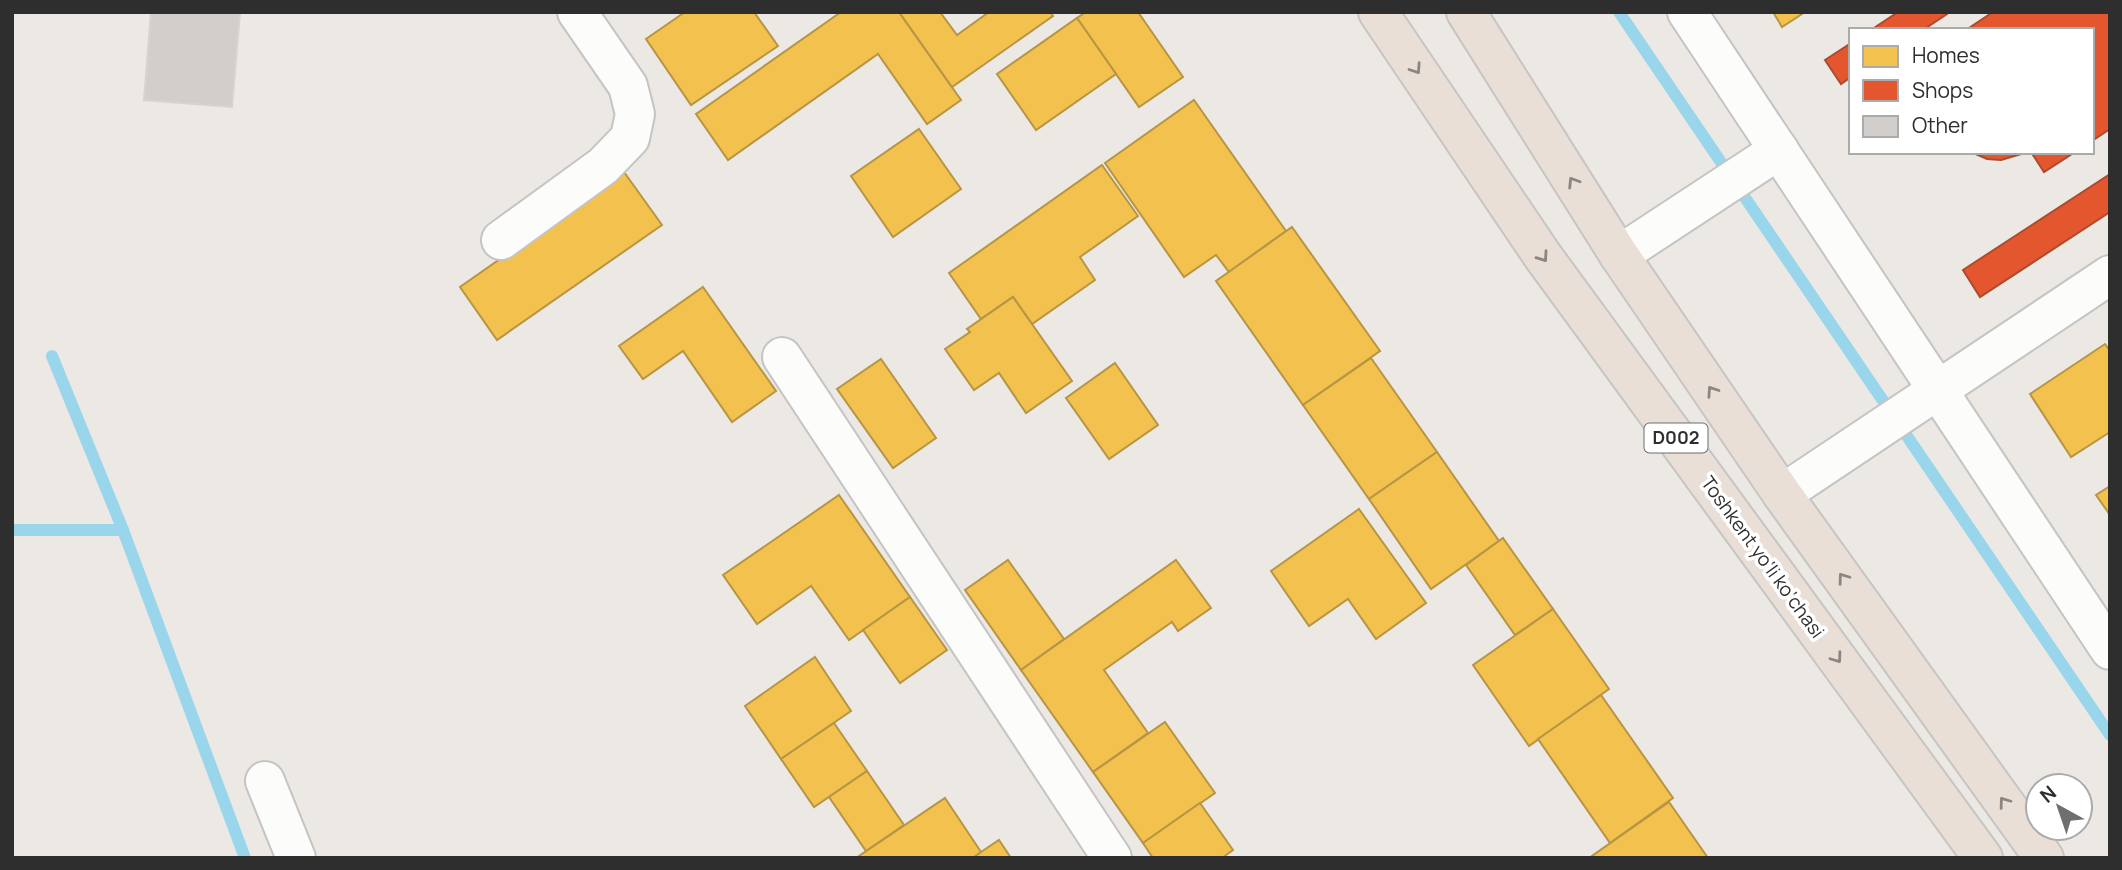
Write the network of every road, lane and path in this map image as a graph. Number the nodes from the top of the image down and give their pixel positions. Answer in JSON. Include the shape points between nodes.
{"nodes":[{"id":1,"x":577,"y":12,"type":"edge"},
{"id":2,"x":1378,"y":12,"type":"edge"},
{"id":3,"x":1466,"y":12,"type":"edge"},
{"id":4,"x":1687,"y":12,"type":"edge"},
{"id":5,"x":1779,"y":150,"type":"junction"},
{"id":6,"x":501,"y":240,"type":"dead end"},
{"id":7,"x":1619,"y":255,"type":"junction"},
{"id":8,"x":2110,"y":275,"type":"edge"},
{"id":9,"x":782,"y":357,"type":"dead end"},
{"id":10,"x":1909,"y":409,"type":"junction"},
{"id":11,"x":1782,"y":494,"type":"junction"},
{"id":12,"x":2110,"y":650,"type":"edge"},
{"id":13,"x":265,"y":781,"type":"dead end"},
{"id":14,"x":296,"y":858,"type":"edge"},
{"id":15,"x":1112,"y":858,"type":"edge"},
{"id":16,"x":1983,"y":858,"type":"edge"},
{"id":17,"x":2044,"y":858,"type":"edge"}],
"edges":[{"from":1,"to":6,"type":"street","via":[[628,86],[635,114],[630,138],[603,166]]},
{"from":2,"to":16,"type":"highway","name":"Toshkent yo‘li ko‘chasi","number":"D002","one_way":true,"via":[[1542,255]]},
{"from":7,"to":3,"type":"highway","number":"D002","one_way":true},
{"from":4,"to":5,"type":"street"},
{"from":5,"to":7,"type":"street"},
{"from":5,"to":10,"type":"street"},
{"from":11,"to":7,"type":"highway","number":"D002","one_way":true},
{"from":8,"to":10,"type":"street"},
{"from":9,"to":15,"type":"street"},
{"from":10,"to":11,"type":"street"},
{"from":10,"to":12,"type":"street"},
{"from":17,"to":11,"type":"highway","number":"D002","one_way":true},
{"from":13,"to":14,"type":"street"}]}
